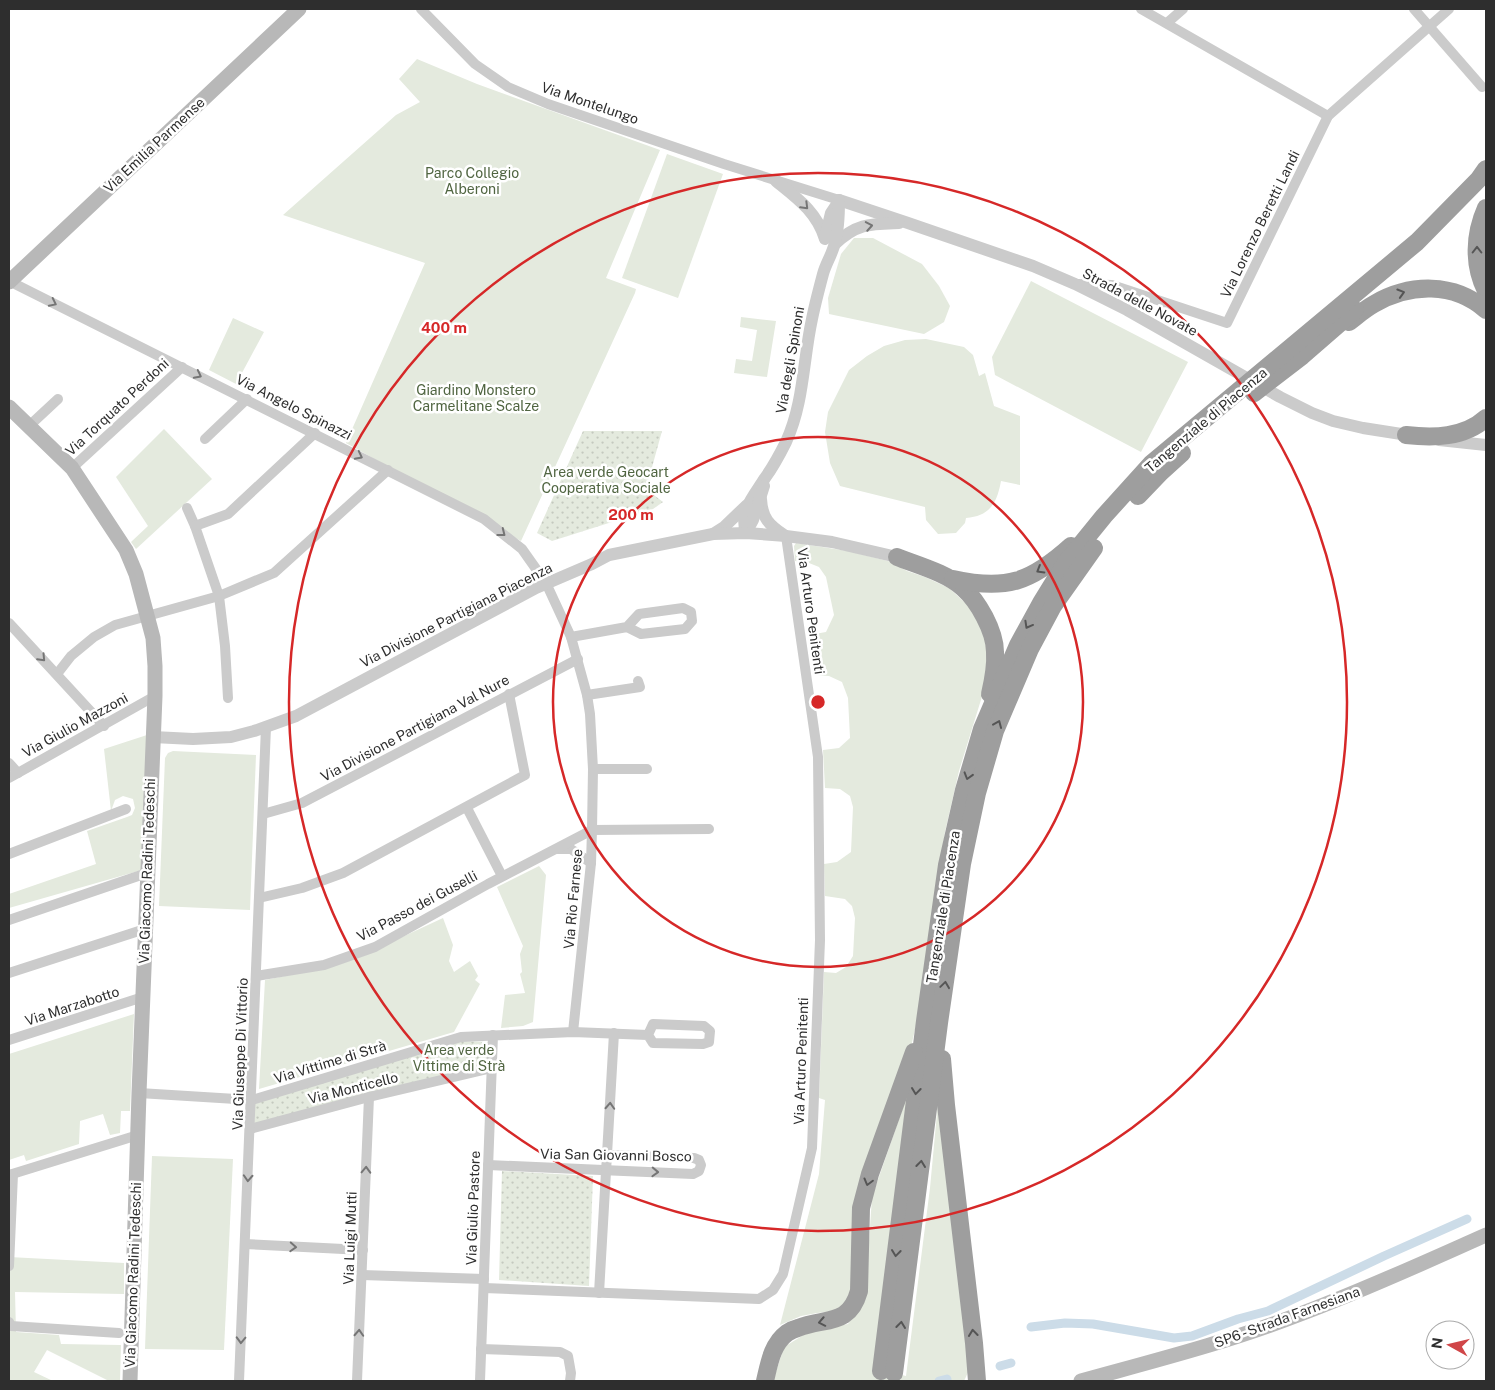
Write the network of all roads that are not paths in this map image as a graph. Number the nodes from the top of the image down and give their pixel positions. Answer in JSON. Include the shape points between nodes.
{"nodes":[{"id":1,"x":299,"y":9,"type":"edge"},
{"id":2,"x":421,"y":9,"type":"edge"},
{"id":3,"x":1141,"y":9,"type":"edge"},
{"id":4,"x":1183,"y":9,"type":"edge"},
{"id":5,"x":1414,"y":9,"type":"edge"},
{"id":6,"x":1449,"y":9,"type":"edge"},
{"id":7,"x":1167,"y":23,"type":"junction"},
{"id":8,"x":1429,"y":26,"type":"junction"},
{"id":9,"x":1482,"y":87,"type":"dead end"},
{"id":10,"x":1328,"y":116,"type":"junction"},
{"id":11,"x":1486,"y":168,"type":"edge"},
{"id":12,"x":776,"y":181,"type":"junction"},
{"id":13,"x":1486,"y":187,"type":"edge"},
{"id":14,"x":839,"y":200,"type":"junction"},
{"id":15,"x":1486,"y":208,"type":"edge"},
{"id":16,"x":908,"y":222,"type":"junction"},
{"id":17,"x":830,"y":241,"type":"junction"},
{"id":18,"x":9,"y":282,"type":"edge"},
{"id":19,"x":1075,"y":284,"type":"junction"},
{"id":20,"x":1486,"y":291,"type":"edge"},
{"id":21,"x":1486,"y":310,"type":"edge"},
{"id":22,"x":1298,"y":351,"type":"junction"},
{"id":23,"x":182,"y":366,"type":"junction"},
{"id":24,"x":58,"y":399,"type":"dead end"},
{"id":25,"x":248,"y":399,"type":"junction"},
{"id":26,"x":9,"y":407,"type":"edge"},
{"id":27,"x":1225,"y":409,"type":"junction"},
{"id":28,"x":1486,"y":418,"type":"edge"},
{"id":29,"x":29,"y":426,"type":"junction"},
{"id":30,"x":315,"y":433,"type":"junction"},
{"id":31,"x":1406,"y":435,"type":"junction"},
{"id":32,"x":206,"y":440,"type":"dead end"},
{"id":33,"x":1486,"y":445,"type":"edge"},
{"id":34,"x":72,"y":468,"type":"junction"},
{"id":35,"x":388,"y":470,"type":"junction"},
{"id":36,"x":766,"y":477,"type":"junction"},
{"id":37,"x":761,"y":496,"type":"junction"},
{"id":38,"x":748,"y":503,"type":"junction"},
{"id":39,"x":187,"y":508,"type":"dead end"},
{"id":40,"x":1104,"y":516,"type":"junction"},
{"id":41,"x":195,"y":526,"type":"junction"},
{"id":42,"x":746,"y":533,"type":"junction"},
{"id":43,"x":713,"y":534,"type":"junction"},
{"id":44,"x":786,"y":536,"type":"junction"},
{"id":45,"x":896,"y":557,"type":"joint"},
{"id":46,"x":945,"y":577,"type":"junction"},
{"id":47,"x":546,"y":584,"type":"junction"},
{"id":48,"x":219,"y":596,"type":"junction"},
{"id":49,"x":148,"y":615,"type":"junction"},
{"id":50,"x":9,"y":623,"type":"edge"},
{"id":51,"x":627,"y":627,"type":"junction"},
{"id":52,"x":571,"y":637,"type":"junction"},
{"id":53,"x":578,"y":659,"type":"junction"},
{"id":54,"x":57,"y":674,"type":"junction"},
{"id":55,"x":638,"y":681,"type":"dead end"},
{"id":56,"x":509,"y":694,"type":"junction"},
{"id":57,"x":587,"y":695,"type":"junction"},
{"id":58,"x":155,"y":696,"type":"junction"},
{"id":59,"x":228,"y":698,"type":"dead end"},
{"id":60,"x":104,"y":726,"type":"junction"},
{"id":61,"x":266,"y":727,"type":"junction"},
{"id":62,"x":982,"y":729,"type":"junction"},
{"id":63,"x":153,"y":737,"type":"junction"},
{"id":64,"x":9,"y":763,"type":"edge"},
{"id":65,"x":594,"y":769,"type":"junction"},
{"id":66,"x":647,"y":769,"type":"dead end"},
{"id":67,"x":13,"y":776,"type":"edge"},
{"id":68,"x":467,"y":808,"type":"junction"},
{"id":69,"x":126,"y":809,"type":"dead end"},
{"id":70,"x":263,"y":814,"type":"junction"},
{"id":71,"x":709,"y":829,"type":"dead end"},
{"id":72,"x":592,"y":830,"type":"junction"},
{"id":73,"x":556,"y":849,"type":"junction"},
{"id":74,"x":9,"y":854,"type":"edge"},
{"id":75,"x":591,"y":863,"type":"junction"},
{"id":76,"x":147,"y":873,"type":"junction"},
{"id":77,"x":502,"y":876,"type":"junction"},
{"id":78,"x":259,"y":898,"type":"junction"},
{"id":79,"x":9,"y":920,"type":"edge"},
{"id":80,"x":145,"y":929,"type":"junction"},
{"id":81,"x":9,"y":973,"type":"edge"},
{"id":82,"x":256,"y":976,"type":"junction"},
{"id":83,"x":143,"y":997,"type":"junction"},
{"id":84,"x":932,"y":1022,"type":"junction"},
{"id":85,"x":573,"y":1032,"type":"junction"},
{"id":86,"x":614,"y":1033,"type":"junction"},
{"id":87,"x":648,"y":1034,"type":"junction"},
{"id":88,"x":493,"y":1035,"type":"junction"},
{"id":89,"x":9,"y":1040,"type":"edge"},
{"id":90,"x":492,"y":1068,"type":"junction"},
{"id":91,"x":139,"y":1093,"type":"junction"},
{"id":92,"x":369,"y":1097,"type":"junction"},
{"id":93,"x":252,"y":1100,"type":"junction"},
{"id":94,"x":250,"y":1129,"type":"junction"},
{"id":95,"x":138,"y":1135,"type":"junction"},
{"id":96,"x":607,"y":1155,"type":"junction"},
{"id":97,"x":488,"y":1165,"type":"junction"},
{"id":98,"x":606,"y":1170,"type":"junction"},
{"id":99,"x":11,"y":1175,"type":"edge"},
{"id":100,"x":1486,"y":1235,"type":"edge"},
{"id":101,"x":245,"y":1244,"type":"junction"},
{"id":102,"x":363,"y":1250,"type":"junction"},
{"id":103,"x":9,"y":1266,"type":"edge"},
{"id":104,"x":362,"y":1275,"type":"junction"},
{"id":105,"x":484,"y":1284,"type":"junction"},
{"id":106,"x":599,"y":1293,"type":"junction"},
{"id":107,"x":9,"y":1322,"type":"edge"},
{"id":108,"x":119,"y":1333,"type":"dead end"},
{"id":109,"x":481,"y":1349,"type":"junction"},
{"id":110,"x":888,"y":1372,"type":"dead end"},
{"id":111,"x":130,"y":1381,"type":"edge"},
{"id":112,"x":239,"y":1381,"type":"edge"},
{"id":113,"x":357,"y":1381,"type":"edge"},
{"id":114,"x":480,"y":1381,"type":"edge"},
{"id":115,"x":570,"y":1381,"type":"edge"},
{"id":116,"x":765,"y":1381,"type":"edge"},
{"id":117,"x":976,"y":1381,"type":"edge"},
{"id":118,"x":1081,"y":1381,"type":"edge"}],
"edges":[{"from":1,"to":18,"type":"main road","name":"Via Emilia Parmense"},
{"from":2,"to":12,"type":"street","name":"Via Montelungo","via":[[475,64],[508,87]]},
{"from":3,"to":7,"type":"street"},
{"from":4,"to":7,"type":"street"},
{"from":5,"to":8,"type":"street"},
{"from":6,"to":8,"type":"street","name":"Via Lorenzo Beretti Landi"},
{"from":7,"to":10,"type":"street"},
{"from":8,"to":9,"type":"street"},
{"from":8,"to":10,"type":"street","name":"Via Lorenzo Beretti Landi"},
{"from":10,"to":19,"type":"street","name":"Via Lorenzo Beretti Landi","via":[[1227,323],[1112,285]]},
{"from":11,"to":22,"type":"highway","name":"Tangenziale di Piacenza","via":[[1417,242]]},
{"from":12,"to":14,"type":"street","name":"Strada delle Novate"},
{"from":12,"to":17,"type":"street","one_way":true,"via":[[815,216]]},
{"from":13,"to":22,"type":"highway","name":"Tangenziale di Piacenza","via":[[1426,248]]},
{"from":14,"to":16,"type":"street","name":"Strada delle Novate"},
{"from":14,"to":17,"type":"street","name":"Via degli Spinoni","via":[[838,227]]},
{"from":20,"to":15,"type":"highway","one_way":true,"via":[[1476,246]]},
{"from":17,"to":16,"type":"street","one_way":true,"via":[[866,225]]},
{"from":16,"to":19,"type":"street","name":"Strada delle Novate"},
{"from":17,"to":36,"type":"street","name":"Via degli Spinoni","via":[[795,420]]},
{"from":18,"to":23,"type":"street","name":"Via Angelo Spinazzi","one_way":true},
{"from":19,"to":31,"type":"street","name":"Strada delle Novate","via":[[1312,413],[1333,421]]},
{"from":22,"to":21,"type":"highway","one_way":true,"via":[[1374,304],[1400,292],[1442,289],[1467,297]]},
{"from":22,"to":27,"type":"highway","name":"Tangenziale di Piacenza"},
{"from":23,"to":25,"type":"street","name":"Via Angelo Spinazzi","one_way":true},
{"from":23,"to":34,"type":"street","name":"Via Torquato Perdoni"},
{"from":24,"to":29,"type":"street"},
{"from":25,"to":30,"type":"street","name":"Via Angelo Spinazzi"},
{"from":25,"to":32,"type":"street"},
{"from":26,"to":29,"type":"main road","name":"Via Giacomo Radini Tedeschi"},
{"from":27,"to":40,"type":"highway","name":"Tangenziale di Piacenza","via":[[1151,464]]},
{"from":84,"to":27,"type":"highway","name":"Tangenziale di Piacenza","one_way":true,"via":[[977,793],[995,731],[1030,649],[1076,570],[1114,522]]},
{"from":28,"to":31,"type":"highway","via":[[1459,433],[1429,437]]},
{"from":29,"to":34,"type":"main road","name":"Via Giacomo Radini Tedeschi"},
{"from":30,"to":35,"type":"street","name":"Via Angelo Spinazzi","one_way":true},
{"from":30,"to":41,"type":"street","via":[[228,514]]},
{"from":31,"to":33,"type":"street","name":"Strada delle Novate"},
{"from":34,"to":49,"type":"main road","name":"Via Giacomo Radini Tedeschi","via":[[126,550]]},
{"from":35,"to":47,"type":"street","name":"Via Angelo Spinazzi","one_way":true,"via":[[484,519],[522,549]]},
{"from":35,"to":48,"type":"street","via":[[274,572]]},
{"from":36,"to":37,"type":"street","name":"Via degli Spinoni"},
{"from":36,"to":38,"type":"street","name":"Via degli Spinoni"},
{"from":37,"to":42,"type":"street","name":"Via degli Spinoni"},
{"from":37,"to":44,"type":"street","via":[[767,521]]},
{"from":38,"to":42,"type":"street","name":"Via degli Spinoni","via":[[744,517]]},
{"from":38,"to":43,"type":"street"},
{"from":39,"to":41,"type":"street"},
{"from":40,"to":46,"type":"highway","one_way":true,"via":[[1050,564],[1030,576],[1001,584],[976,584]]},
{"from":40,"to":62,"type":"highway","name":"Tangenziale di Piacenza","one_way":true,"via":[[1065,564],[1040,603]]},
{"from":41,"to":48,"type":"street"},
{"from":42,"to":43,"type":"street","name":"Via Divisione Partigiana Piacenza"},
{"from":42,"to":44,"type":"street","name":"Via Divisione Partigiana Piacenza"},
{"from":43,"to":47,"type":"street","name":"Via Divisione Partigiana Piacenza","via":[[609,555]]},
{"from":44,"to":45,"type":"street","name":"Via Divisione Partigiana Piacenza","via":[[832,542]]},
{"from":44,"to":106,"type":"street","name":"Via Arturo Penitenti","via":[[818,757],[820,940],[812,1148],[783,1274],[773,1290],[758,1299]]},
{"from":45,"to":46,"type":"highway"},
{"from":46,"to":62,"type":"highway","via":[[963,587],[979,607],[989,626],[995,650],[993,680]]},
{"from":47,"to":52,"type":"street","name":"Via Rio Farnese"},
{"from":47,"to":61,"type":"street","name":"Via Divisione Partigiana Piacenza","via":[[296,716]]},
{"from":48,"to":49,"type":"street"},
{"from":48,"to":59,"type":"street"},
{"from":49,"to":54,"type":"street","via":[[116,625],[94,637],[71,656]]},
{"from":49,"to":58,"type":"main road","name":"Via Giacomo Radini Tedeschi","via":[[154,650]]},
{"from":50,"to":54,"type":"street","one_way":true},
{"from":51,"to":51,"type":"street","via":[[641,634],[685,628],[692,621],[690,612],[683,608],[639,614]]},
{"from":51,"to":52,"type":"street"},
{"from":52,"to":53,"type":"street","name":"Via Rio Farnese"},
{"from":53,"to":56,"type":"street","name":"Via Divisione Partigiana Val Nure"},
{"from":53,"to":57,"type":"street","name":"Via Rio Farnese"},
{"from":54,"to":60,"type":"street"},
{"from":55,"to":57,"type":"street","via":[[640,687]]},
{"from":56,"to":68,"type":"street","via":[[525,775]]},
{"from":56,"to":70,"type":"street","name":"Via Divisione Partigiana Val Nure","via":[[302,803]]},
{"from":57,"to":65,"type":"street","name":"Via Rio Farnese"},
{"from":58,"to":60,"type":"street","name":"Via Giulio Mazzoni"},
{"from":58,"to":63,"type":"main road","name":"Via Giacomo Radini Tedeschi"},
{"from":60,"to":67,"type":"street","name":"Via Giulio Mazzoni"},
{"from":61,"to":63,"type":"street","name":"Via Divisione Partigiana Piacenza","via":[[223,737]]},
{"from":61,"to":70,"type":"street","name":"Via Giuseppe Di Vittorio"},
{"from":62,"to":84,"type":"highway","name":"Tangenziale di Piacenza","one_way":true,"via":[[947,865]]},
{"from":63,"to":76,"type":"main road","name":"Via Giacomo Radini Tedeschi"},
{"from":64,"to":67,"type":"street"},
{"from":65,"to":66,"type":"street"},
{"from":65,"to":72,"type":"street","name":"Via Rio Farnese"},
{"from":68,"to":77,"type":"street"},
{"from":68,"to":78,"type":"street","via":[[343,873],[302,888]]},
{"from":69,"to":74,"type":"street"},
{"from":70,"to":78,"type":"street","name":"Via Giuseppe Di Vittorio"},
{"from":71,"to":72,"type":"street","name":"Via Passo dei Guselli"},
{"from":72,"to":73,"type":"street","name":"Via Passo dei Guselli"},
{"from":72,"to":75,"type":"street","name":"Via Rio Farnese"},
{"from":73,"to":75,"type":"street","via":[[571,849]]},
{"from":73,"to":77,"type":"street","name":"Via Passo dei Guselli"},
{"from":75,"to":85,"type":"street","name":"Via Rio Farnese"},
{"from":76,"to":79,"type":"street"},
{"from":76,"to":80,"type":"main road","name":"Via Giacomo Radini Tedeschi"},
{"from":77,"to":82,"type":"street","name":"Via Passo dei Guselli","via":[[375,947],[324,965]]},
{"from":78,"to":82,"type":"street","name":"Via Giuseppe Di Vittorio"},
{"from":80,"to":81,"type":"street"},
{"from":80,"to":83,"type":"main road","name":"Via Giacomo Radini Tedeschi"},
{"from":82,"to":93,"type":"street","name":"Via Giuseppe Di Vittorio"},
{"from":83,"to":89,"type":"street","name":"Via Marzabotto"},
{"from":83,"to":91,"type":"main road","name":"Via Giacomo Radini Tedeschi"},
{"from":84,"to":110,"type":"highway","name":"Tangenziale di Piacenza"},
{"from":84,"to":116,"type":"highway","one_way":true,"via":[[870,1174],[860,1208],[859,1291],[855,1304],[848,1313],[832,1320],[788,1332],[776,1345]]},
{"from":117,"to":84,"type":"highway","one_way":true,"via":[[946,1105]]},
{"from":85,"to":86,"type":"street","name":"Via Vittime di Strà"},
{"from":85,"to":88,"type":"street","name":"Via Vittime di Strà"},
{"from":86,"to":87,"type":"street","name":"Via Vittime di Strà"},
{"from":96,"to":86,"type":"street","one_way":true},
{"from":87,"to":87,"type":"street","name":"Via Vittime di Strà","via":[[653,1043],[703,1044],[709,1042],[710,1031],[704,1026],[653,1024]]},
{"from":88,"to":90,"type":"street","name":"Via Giulio Pastore"},
{"from":88,"to":93,"type":"street","name":"Via Vittime di Strà","via":[[461,1037]]},
{"from":90,"to":92,"type":"street","name":"Via Monticello"},
{"from":90,"to":97,"type":"street","name":"Via Giulio Pastore"},
{"from":91,"to":93,"type":"street","name":"Via Vittime di Strà"},
{"from":91,"to":95,"type":"main road","name":"Via Giacomo Radini Tedeschi"},
{"from":92,"to":94,"type":"street","name":"Via Monticello"},
{"from":102,"to":92,"type":"street","name":"Via Luigi Mutti","one_way":true},
{"from":93,"to":94,"type":"street","name":"Via Giuseppe Di Vittorio"},
{"from":94,"to":101,"type":"street","name":"Via Giuseppe Di Vittorio","one_way":true},
{"from":95,"to":99,"type":"street"},
{"from":95,"to":111,"type":"main road","name":"Via Giacomo Radini Tedeschi"},
{"from":96,"to":98,"type":"street"},
{"from":98,"to":96,"type":"street","name":"Via San Giovanni Bosco","one_way":true,"via":[[694,1174],[701,1165],[694,1158]]},
{"from":97,"to":98,"type":"street","name":"Via San Giovanni Bosco"},
{"from":97,"to":105,"type":"street","name":"Via Giulio Pastore"},
{"from":98,"to":106,"type":"street"},
{"from":99,"to":103,"type":"street"},
{"from":100,"to":118,"type":"main road","name":"SP6 - Strada Farnesiana","via":[[1294,1317],[1220,1342]]},
{"from":101,"to":102,"type":"street","one_way":true},
{"from":101,"to":112,"type":"street","name":"Via Giuseppe Di Vittorio","one_way":true},
{"from":102,"to":104,"type":"street","name":"Via Luigi Mutti"},
{"from":104,"to":105,"type":"street","name":"Via Arturo Penitenti"},
{"from":113,"to":104,"type":"street","name":"Via Luigi Mutti","one_way":true},
{"from":105,"to":106,"type":"street","name":"Via Arturo Penitenti"},
{"from":105,"to":109,"type":"street","name":"Via Giulio Pastore"},
{"from":107,"to":108,"type":"street","via":[[11,1326]]},
{"from":109,"to":114,"type":"street","name":"Via Giulio Pastore"},
{"from":109,"to":115,"type":"street","via":[[560,1352],[568,1356]]}]}
